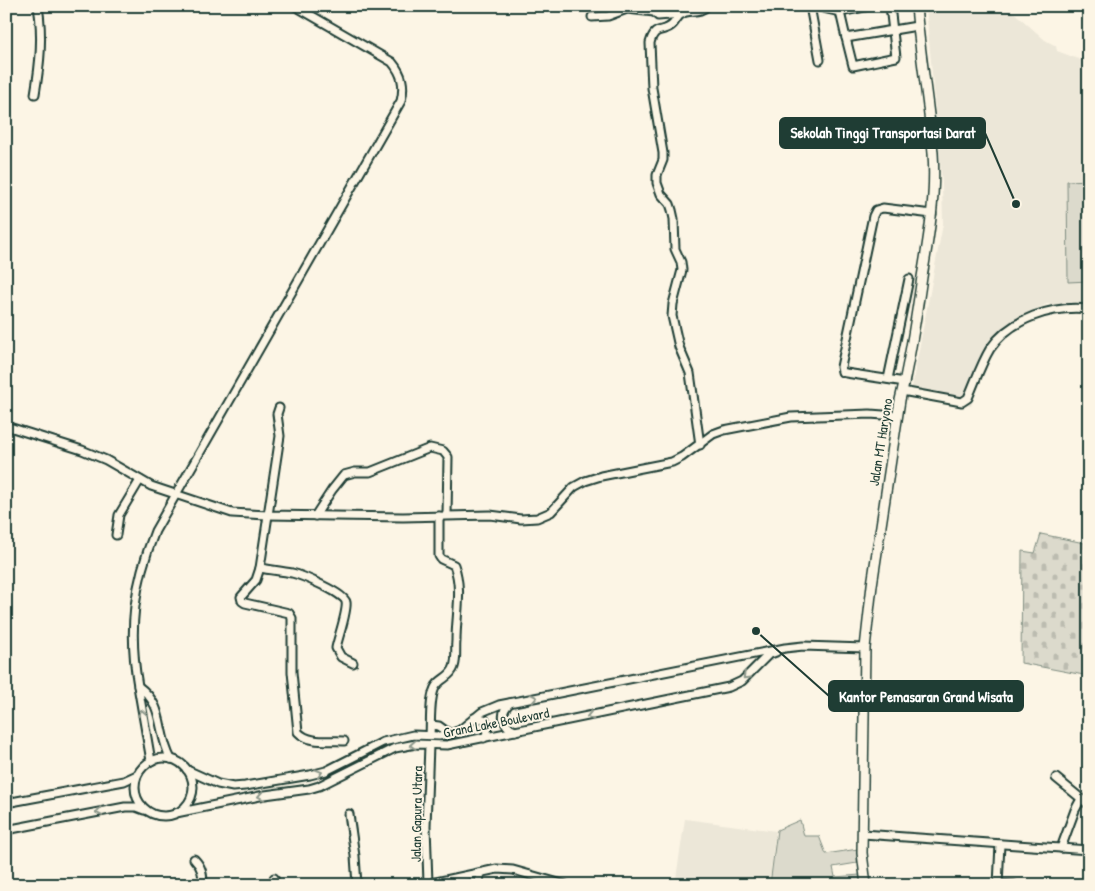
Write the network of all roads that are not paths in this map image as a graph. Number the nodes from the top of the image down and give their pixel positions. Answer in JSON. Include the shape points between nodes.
{"nodes":[{"id":1,"x":38,"y":6,"type":"edge"},
{"id":2,"x":295,"y":6,"type":"edge"},
{"id":3,"x":707,"y":6,"type":"edge"},
{"id":4,"x":810,"y":6,"type":"edge"},
{"id":5,"x":814,"y":6,"type":"edge"},
{"id":6,"x":869,"y":6,"type":"edge"},
{"id":7,"x":890,"y":6,"type":"edge"},
{"id":8,"x":916,"y":6,"type":"edge"},
{"id":9,"x":840,"y":12,"type":"junction"},
{"id":10,"x":682,"y":14,"type":"junction"},
{"id":11,"x":592,"y":17,"type":"dead end"},
{"id":12,"x":918,"y":26,"type":"junction"},
{"id":13,"x":893,"y":30,"type":"junction"},
{"id":14,"x":846,"y":38,"type":"junction"},
{"id":15,"x":820,"y":60,"type":"dead end"},
{"id":16,"x":35,"y":94,"type":"dead end"},
{"id":17,"x":932,"y":214,"type":"junction"},
{"id":18,"x":909,"y":279,"type":"dead end"},
{"id":19,"x":1089,"y":309,"type":"edge"},
{"id":20,"x":888,"y":379,"type":"junction"},
{"id":21,"x":903,"y":386,"type":"junction"},
{"id":22,"x":279,"y":408,"type":"dead end"},
{"id":23,"x":897,"y":416,"type":"junction"},
{"id":24,"x":6,"y":426,"type":"edge"},
{"id":25,"x":700,"y":445,"type":"junction"},
{"id":26,"x":140,"y":480,"type":"junction"},
{"id":27,"x":177,"y":493,"type":"junction"},
{"id":28,"x":268,"y":515,"type":"junction"},
{"id":29,"x":315,"y":516,"type":"junction"},
{"id":30,"x":443,"y":516,"type":"junction"},
{"id":31,"x":116,"y":535,"type":"dead end"},
{"id":32,"x":260,"y":568,"type":"junction"},
{"id":33,"x":785,"y":648,"type":"junction"},
{"id":34,"x":865,"y":648,"type":"junction"},
{"id":35,"x":353,"y":663,"type":"dead end"},
{"id":36,"x":138,"y":686,"type":"junction"},
{"id":37,"x":510,"y":703,"type":"junction"},
{"id":38,"x":474,"y":718,"type":"junction"},
{"id":39,"x":431,"y":725,"type":"junction"},
{"id":40,"x":515,"y":731,"type":"junction"},
{"id":41,"x":450,"y":734,"type":"junction"},
{"id":42,"x":430,"y":735,"type":"junction"},
{"id":43,"x":484,"y":738,"type":"junction"},
{"id":44,"x":344,"y":741,"type":"dead end"},
{"id":45,"x":429,"y":745,"type":"junction"},
{"id":46,"x":171,"y":759,"type":"junction"},
{"id":47,"x":151,"y":761,"type":"junction"},
{"id":48,"x":188,"y":770,"type":"junction"},
{"id":49,"x":137,"y":775,"type":"junction"},
{"id":50,"x":1056,"y":778,"type":"dead end"},
{"id":51,"x":1081,"y":799,"type":"junction"},
{"id":52,"x":6,"y":803,"type":"edge"},
{"id":53,"x":1089,"y":805,"type":"edge"},
{"id":54,"x":147,"y":811,"type":"junction"},
{"id":55,"x":176,"y":813,"type":"junction"},
{"id":56,"x":349,"y":814,"type":"dead end"},
{"id":57,"x":6,"y":830,"type":"edge"},
{"id":58,"x":863,"y":834,"type":"junction"},
{"id":59,"x":1000,"y":844,"type":"junction"},
{"id":60,"x":1061,"y":848,"type":"junction"},
{"id":61,"x":1089,"y":850,"type":"edge"},
{"id":62,"x":194,"y":859,"type":"dead end"},
{"id":63,"x":479,"y":873,"type":"junction"},
{"id":64,"x":425,"y":884,"type":"edge"},
{"id":65,"x":998,"y":884,"type":"edge"},
{"id":66,"x":203,"y":885,"type":"edge"},
{"id":67,"x":357,"y":885,"type":"edge"},
{"id":68,"x":480,"y":885,"type":"edge"},
{"id":69,"x":566,"y":885,"type":"edge"},
{"id":70,"x":866,"y":885,"type":"edge"},
{"id":71,"x":1014,"y":885,"type":"edge"}],
"edges":[{"from":1,"to":16,"type":"street","via":[[42,28]]},
{"from":2,"to":27,"type":"street","via":[[392,62],[402,76],[403,93]]},
{"from":3,"to":10,"type":"street","via":[[704,10]]},
{"from":4,"to":15,"type":"street"},
{"from":5,"to":9,"type":"street"},
{"from":6,"to":9,"type":"street"},
{"from":7,"to":13,"type":"street"},
{"from":8,"to":12,"type":"main road","name":"Jalan MT Haryono"},
{"from":9,"to":14,"type":"street"},
{"from":10,"to":11,"type":"street","via":[[658,16],[654,12],[627,9],[608,16]]},
{"from":10,"to":25,"type":"street","via":[[671,25],[656,30],[650,43],[652,88],[663,153],[657,183],[672,210],[674,249],[682,270],[672,316],[679,347],[690,373]]},
{"from":12,"to":13,"type":"street"},
{"from":12,"to":17,"type":"main road","name":"Jalan MT Haryono","via":[[933,153]]},
{"from":13,"to":14,"type":"street"},
{"from":13,"to":14,"type":"street","via":[[896,57],[855,66]]},
{"from":17,"to":20,"type":"street","via":[[883,208],[872,216],[841,367],[842,372]]},
{"from":17,"to":21,"type":"main road","name":"Jalan MT Haryono"},
{"from":18,"to":20,"type":"street"},
{"from":19,"to":21,"type":"street","via":[[1061,308],[1014,326],[990,349],[968,398],[962,402]]},
{"from":20,"to":21,"type":"street"},
{"from":21,"to":23,"type":"main road","name":"Jalan MT Haryono"},
{"from":22,"to":28,"type":"street","via":[[276,414],[280,436]]},
{"from":23,"to":25,"type":"street","via":[[791,416],[724,430]]},
{"from":23,"to":34,"type":"main road","name":"Jalan MT Haryono"},
{"from":24,"to":26,"type":"street","via":[[82,450]]},
{"from":25,"to":30,"type":"street","via":[[672,462],[585,481],[574,487],[551,512],[537,518]]},
{"from":26,"to":27,"type":"street"},
{"from":26,"to":31,"type":"street","via":[[119,515]]},
{"from":27,"to":28,"type":"street","via":[[232,513]]},
{"from":27,"to":36,"type":"street","via":[[144,559],[135,597],[132,650]]},
{"from":28,"to":29,"type":"street"},
{"from":28,"to":32,"type":"street"},
{"from":29,"to":30,"type":"street"},
{"from":29,"to":30,"type":"street","via":[[344,475],[370,472],[430,448],[442,451],[448,458]]},
{"from":30,"to":39,"type":"street","via":[[439,556],[454,565],[460,592],[456,658],[451,674],[436,685],[433,692]]},
{"from":32,"to":35,"type":"street","via":[[294,574],[329,587],[343,597],[345,616],[336,648],[341,657]]},
{"from":32,"to":44,"type":"street","via":[[256,580],[241,597],[245,603],[289,613],[292,618],[292,672],[298,732],[314,740]]},
{"from":33,"to":34,"type":"street","name":"Grand Lake Boulevard"},
{"from":37,"to":33,"type":"street","name":"Grand Lake Boulevard","one_way":true},
{"from":33,"to":40,"type":"street","name":"Grand Lake Boulevard","one_way":true,"via":[[768,656],[742,681],[729,687]]},
{"from":34,"to":58,"type":"main road","name":"Jalan MT Haryono"},
{"from":36,"to":46,"type":"street","via":[[152,699],[157,710]]},
{"from":47,"to":36,"type":"street","one_way":true},
{"from":37,"to":38,"type":"street","name":"Grand Lake Boulevard","via":[[490,707]]},
{"from":37,"to":40,"type":"street","via":[[505,707],[503,716],[508,727]]},
{"from":38,"to":41,"type":"street","name":"Grand Lake Boulevard"},
{"from":38,"to":43,"type":"street","via":[[484,719],[488,724]]},
{"from":39,"to":41,"type":"street","via":[[439,726]]},
{"from":39,"to":42,"type":"street"},
{"from":40,"to":43,"type":"street","name":"Grand Lake Boulevard"},
{"from":41,"to":42,"type":"street","name":"Grand Lake Boulevard"},
{"from":48,"to":42,"type":"street","name":"Grand Lake Boulevard","one_way":true,"via":[[218,784],[245,786],[326,771],[383,742],[413,735]]},
{"from":43,"to":45,"type":"street","name":"Grand Lake Boulevard"},
{"from":45,"to":55,"type":"street","name":"Grand Lake Boulevard","one_way":true,"via":[[395,748],[309,789]]},
{"from":45,"to":64,"type":"street","name":"Jalan Gapura Utara"},
{"from":46,"to":47,"type":"street"},
{"from":46,"to":48,"type":"street"},
{"from":47,"to":49,"type":"street"},
{"from":48,"to":55,"type":"street","via":[[193,789],[190,799]]},
{"from":49,"to":52,"type":"street","via":[[124,781]]},
{"from":49,"to":54,"type":"street","via":[[136,795]]},
{"from":50,"to":51,"type":"street"},
{"from":51,"to":53,"type":"street"},
{"from":51,"to":60,"type":"street"},
{"from":54,"to":55,"type":"street","via":[[166,816]]},
{"from":54,"to":57,"type":"street","one_way":true,"via":[[125,807]]},
{"from":56,"to":67,"type":"street"},
{"from":58,"to":59,"type":"street"},
{"from":58,"to":70,"type":"main road","name":"Jalan MT Haryono"},
{"from":59,"to":60,"type":"street"},
{"from":59,"to":65,"type":"street"},
{"from":60,"to":61,"type":"street"},
{"from":62,"to":66,"type":"street","via":[[203,873]]},
{"from":63,"to":64,"type":"street"},
{"from":63,"to":68,"type":"street"},
{"from":63,"to":69,"type":"street","via":[[513,870]]},
{"from":65,"to":71,"type":"street"}]}
